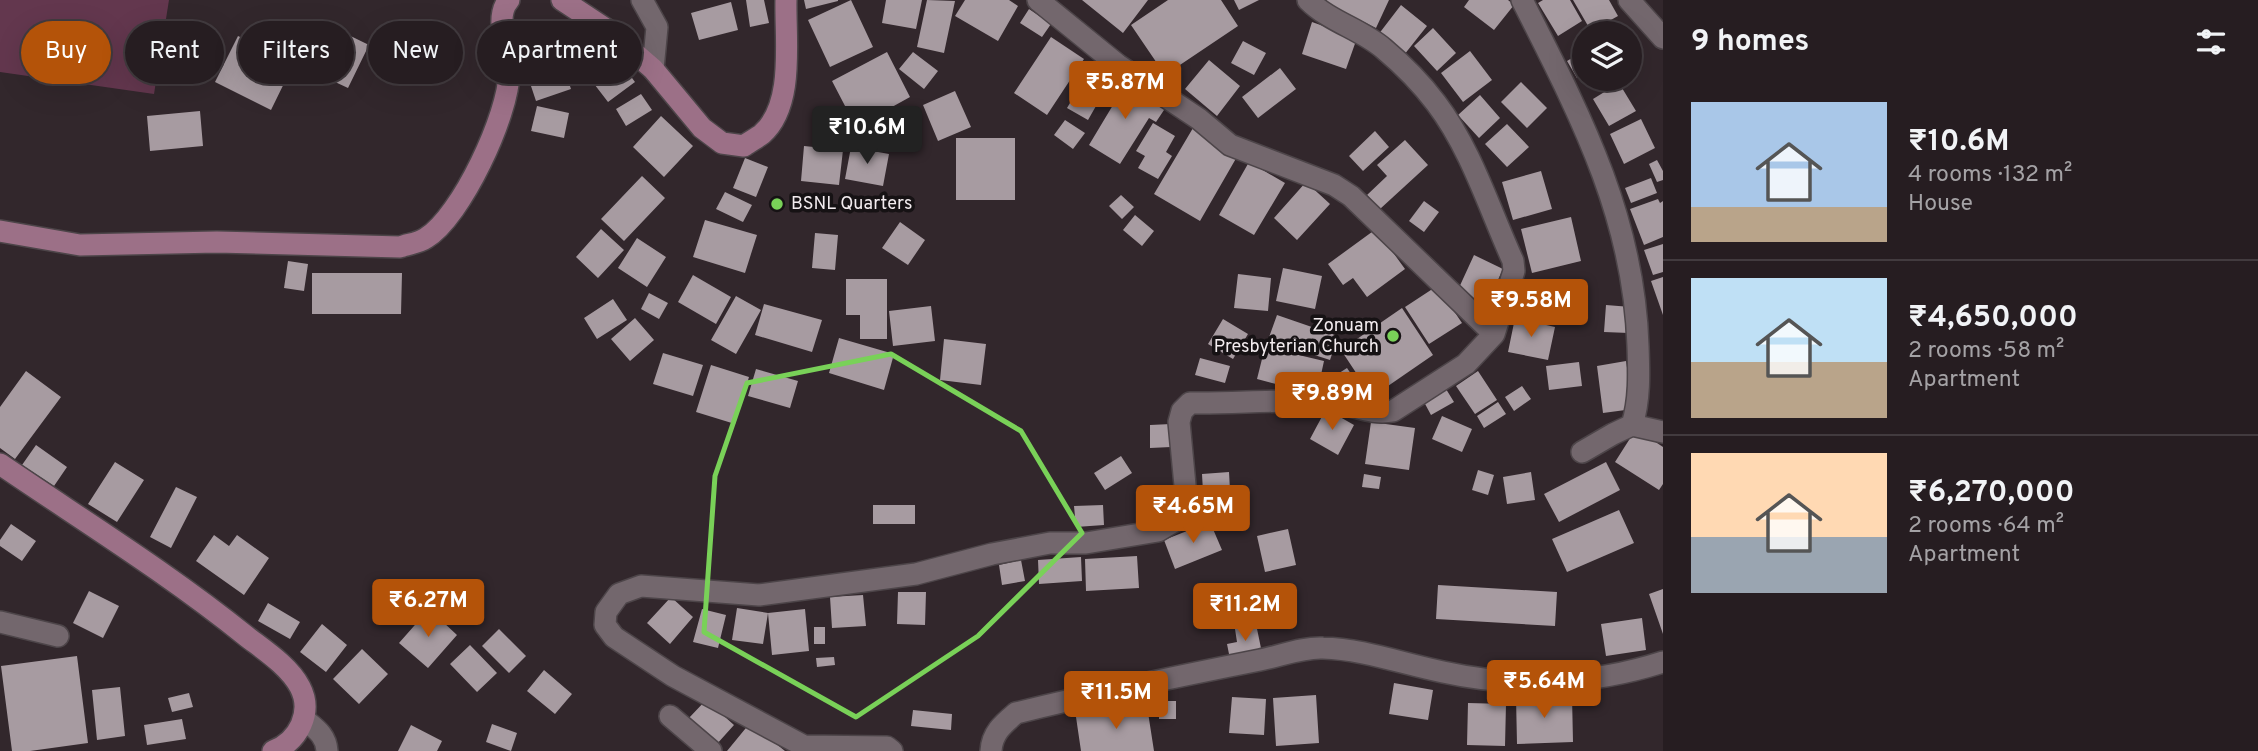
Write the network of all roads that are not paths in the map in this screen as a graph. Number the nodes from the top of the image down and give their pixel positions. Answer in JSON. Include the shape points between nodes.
{"nodes":[{"id":1,"x":509,"y":0,"type":"edge"},
{"id":2,"x":562,"y":0,"type":"edge"},
{"id":3,"x":642,"y":0,"type":"edge"},
{"id":4,"x":786,"y":0,"type":"edge"},
{"id":5,"x":1038,"y":0,"type":"edge"},
{"id":6,"x":1308,"y":0,"type":"edge"},
{"id":7,"x":1522,"y":0,"type":"edge"},
{"id":8,"x":1629,"y":0,"type":"edge"},
{"id":9,"x":1663,"y":38,"type":"edge"},
{"id":10,"x":653,"y":69,"type":"junction"},
{"id":11,"x":0,"y":231,"type":"edge"},
{"id":12,"x":1494,"y":334,"type":"junction"},
{"id":13,"x":1632,"y":425,"type":"junction"},
{"id":14,"x":1663,"y":432,"type":"edge"},
{"id":15,"x":1582,"y":452,"type":"dead end"},
{"id":16,"x":0,"y":464,"type":"edge"},
{"id":17,"x":0,"y":622,"type":"edge"},
{"id":18,"x":58,"y":636,"type":"dead end"},
{"id":19,"x":1663,"y":662,"type":"edge"},
{"id":20,"x":670,"y":716,"type":"dead end"},
{"id":21,"x":304,"y":719,"type":"junction"},
{"id":22,"x":806,"y":749,"type":"edge"},
{"id":23,"x":272,"y":751,"type":"edge"},
{"id":24,"x":327,"y":751,"type":"edge"},
{"id":25,"x":711,"y":751,"type":"edge"},
{"id":26,"x":892,"y":751,"type":"edge"},
{"id":27,"x":990,"y":751,"type":"edge"}],
"edges":[{"from":1,"to":11,"type":"street","via":[[502,20],[508,90],[490,146],[467,188],[426,239],[400,247],[218,242],[80,245]]},
{"from":2,"to":10,"type":"street"},
{"from":3,"to":10,"type":"street","via":[[657,27]]},
{"from":4,"to":10,"type":"street","via":[[785,90],[777,114],[763,133],[744,146],[722,143],[702,128]]},
{"from":5,"to":12,"type":"street","via":[[1118,65],[1230,145],[1334,185],[1351,196]]},
{"from":6,"to":12,"type":"street","via":[[1326,16],[1381,46],[1405,68],[1437,104],[1471,161],[1513,261]]},
{"from":7,"to":13,"type":"street","via":[[1598,157],[1626,247],[1637,313],[1639,369]]},
{"from":8,"to":9,"type":"street"},
{"from":12,"to":22,"type":"street","via":[[1466,364],[1393,411],[1372,412],[1323,402],[1190,403],[1179,422],[1186,496],[1173,522],[1158,531],[1086,543],[1050,543],[916,573],[759,595],[653,586],[619,594],[606,612],[605,625],[614,638]]},
{"from":13,"to":14,"type":"street"},
{"from":13,"to":15,"type":"street"},
{"from":16,"to":21,"type":"street","via":[[189,592],[279,663],[299,685],[307,704]]},
{"from":17,"to":18,"type":"street"},
{"from":19,"to":27,"type":"street","via":[[1595,679],[1511,681],[1444,673],[1364,653],[1311,649],[1016,713],[999,728]]},
{"from":20,"to":25,"type":"street"},
{"from":21,"to":23,"type":"street","via":[[295,736]]},
{"from":21,"to":24,"type":"street","via":[[319,731]]},
{"from":22,"to":26,"type":"street","via":[[887,747]]}]}
